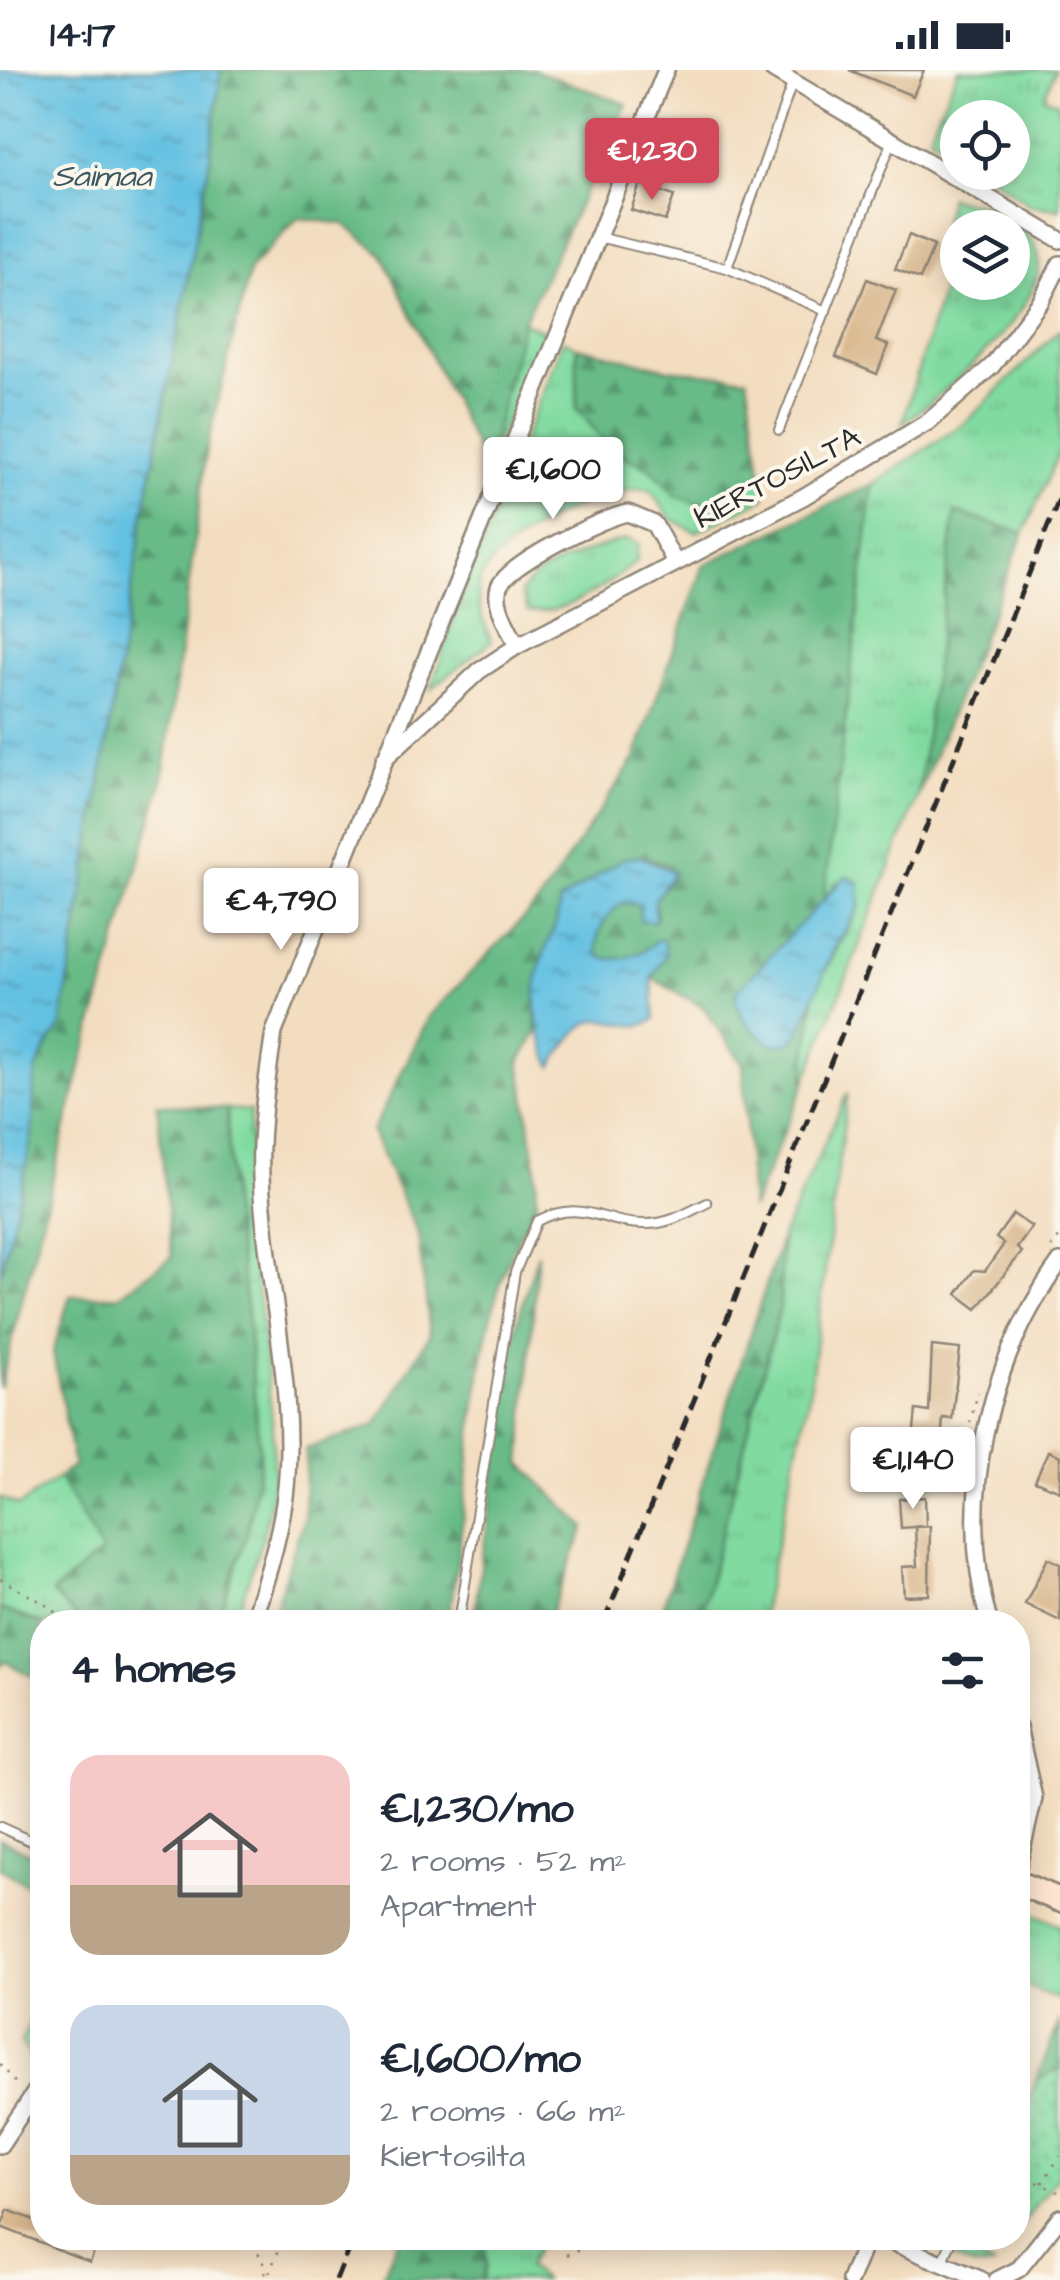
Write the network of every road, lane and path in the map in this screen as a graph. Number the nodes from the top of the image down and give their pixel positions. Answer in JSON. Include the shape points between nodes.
{"nodes":[{"id":1,"x":666,"y":70,"type":"edge"},
{"id":2,"x":773,"y":70,"type":"edge"},
{"id":3,"x":792,"y":81,"type":"junction"},
{"id":4,"x":893,"y":138,"type":"junction"},
{"id":5,"x":596,"y":236,"type":"junction"},
{"id":6,"x":1060,"y":240,"type":"edge"},
{"id":7,"x":1060,"y":264,"type":"edge"},
{"id":8,"x":727,"y":268,"type":"junction"},
{"id":9,"x":826,"y":311,"type":"junction"},
{"id":10,"x":780,"y":430,"type":"dead end"},
{"id":11,"x":674,"y":562,"type":"junction"},
{"id":12,"x":517,"y":646,"type":"junction"},
{"id":13,"x":381,"y":761,"type":"junction"},
{"id":14,"x":706,"y":1203,"type":"dead end"},
{"id":15,"x":1060,"y":1262,"type":"edge"},
{"id":16,"x":0,"y":1579,"type":"edge"},
{"id":17,"x":54,"y":1610,"type":"edge"},
{"id":18,"x":255,"y":1610,"type":"edge"},
{"id":19,"x":461,"y":1610,"type":"edge"},
{"id":20,"x":987,"y":1610,"type":"edge"},
{"id":21,"x":1030,"y":1780,"type":"edge"},
{"id":22,"x":1030,"y":1815,"type":"edge"},
{"id":23,"x":0,"y":1827,"type":"edge"},
{"id":24,"x":30,"y":1841,"type":"edge"},
{"id":25,"x":1030,"y":1888,"type":"edge"},
{"id":26,"x":1060,"y":1900,"type":"edge"},
{"id":27,"x":0,"y":2064,"type":"edge"},
{"id":28,"x":30,"y":2100,"type":"joint"},
{"id":29,"x":0,"y":2145,"type":"edge"},
{"id":30,"x":1060,"y":2156,"type":"edge"},
{"id":31,"x":1030,"y":2179,"type":"edge"},
{"id":32,"x":1041,"y":2184,"type":"junction"},
{"id":33,"x":1060,"y":2193,"type":"edge"},
{"id":34,"x":1060,"y":2217,"type":"edge"},
{"id":35,"x":254,"y":2250,"type":"edge"},
{"id":36,"x":279,"y":2250,"type":"edge"},
{"id":37,"x":576,"y":2250,"type":"edge"},
{"id":38,"x":862,"y":2250,"type":"edge"},
{"id":39,"x":910,"y":2250,"type":"edge"},
{"id":40,"x":948,"y":2250,"type":"edge"},
{"id":41,"x":567,"y":2254,"type":"dead end"},
{"id":42,"x":942,"y":2264,"type":"junction"},
{"id":43,"x":268,"y":2278,"type":"edge"},
{"id":44,"x":850,"y":2280,"type":"edge"},
{"id":45,"x":982,"y":2280,"type":"edge"},
{"id":46,"x":997,"y":2280,"type":"edge"}],
"edges":[{"from":1,"to":5,"type":"street"},
{"from":2,"to":3,"type":"street"},
{"from":3,"to":4,"type":"street"},
{"from":3,"to":8,"type":"lane"},
{"from":4,"to":6,"type":"street"},
{"from":4,"to":9,"type":"lane"},
{"from":5,"to":8,"type":"lane"},
{"from":5,"to":13,"type":"street"},
{"from":7,"to":11,"type":"street","name":"KIERTOSILTA","via":[[1018,335],[960,398],[878,455]]},
{"from":8,"to":9,"type":"lane"},
{"from":9,"to":10,"type":"lane"},
{"from":11,"to":12,"type":"street","name":"KIERTOSILTA"},
{"from":11,"to":12,"type":"street","via":[[654,524],[628,513],[513,568],[497,600]]},
{"from":12,"to":13,"type":"street","name":"KIERTOSILTA","via":[[479,671]]},
{"from":13,"to":18,"type":"street","via":[[271,1050],[261,1176],[286,1424],[285,1496]]},
{"from":14,"to":19,"type":"lane","via":[[672,1221],[643,1225],[576,1209],[537,1221],[515,1272]]},
{"from":15,"to":20,"type":"street","via":[[1008,1361],[978,1469],[976,1544]]},
{"from":16,"to":17,"type":"path"},
{"from":21,"to":22,"type":"street"},
{"from":23,"to":24,"type":"lane"},
{"from":25,"to":26,"type":"street"},
{"from":27,"to":28,"type":"path"},
{"from":28,"to":29,"type":"street"},
{"from":30,"to":32,"type":"path"},
{"from":31,"to":32,"type":"path"},
{"from":32,"to":33,"type":"path"},
{"from":34,"to":46,"type":"street","via":[[1019,2269]]},
{"from":35,"to":43,"type":"path"},
{"from":36,"to":43,"type":"path"},
{"from":37,"to":41,"type":"path"},
{"from":38,"to":44,"type":"street"},
{"from":39,"to":42,"type":"street"},
{"from":40,"to":42,"type":"lane"},
{"from":42,"to":45,"type":"street"}]}
